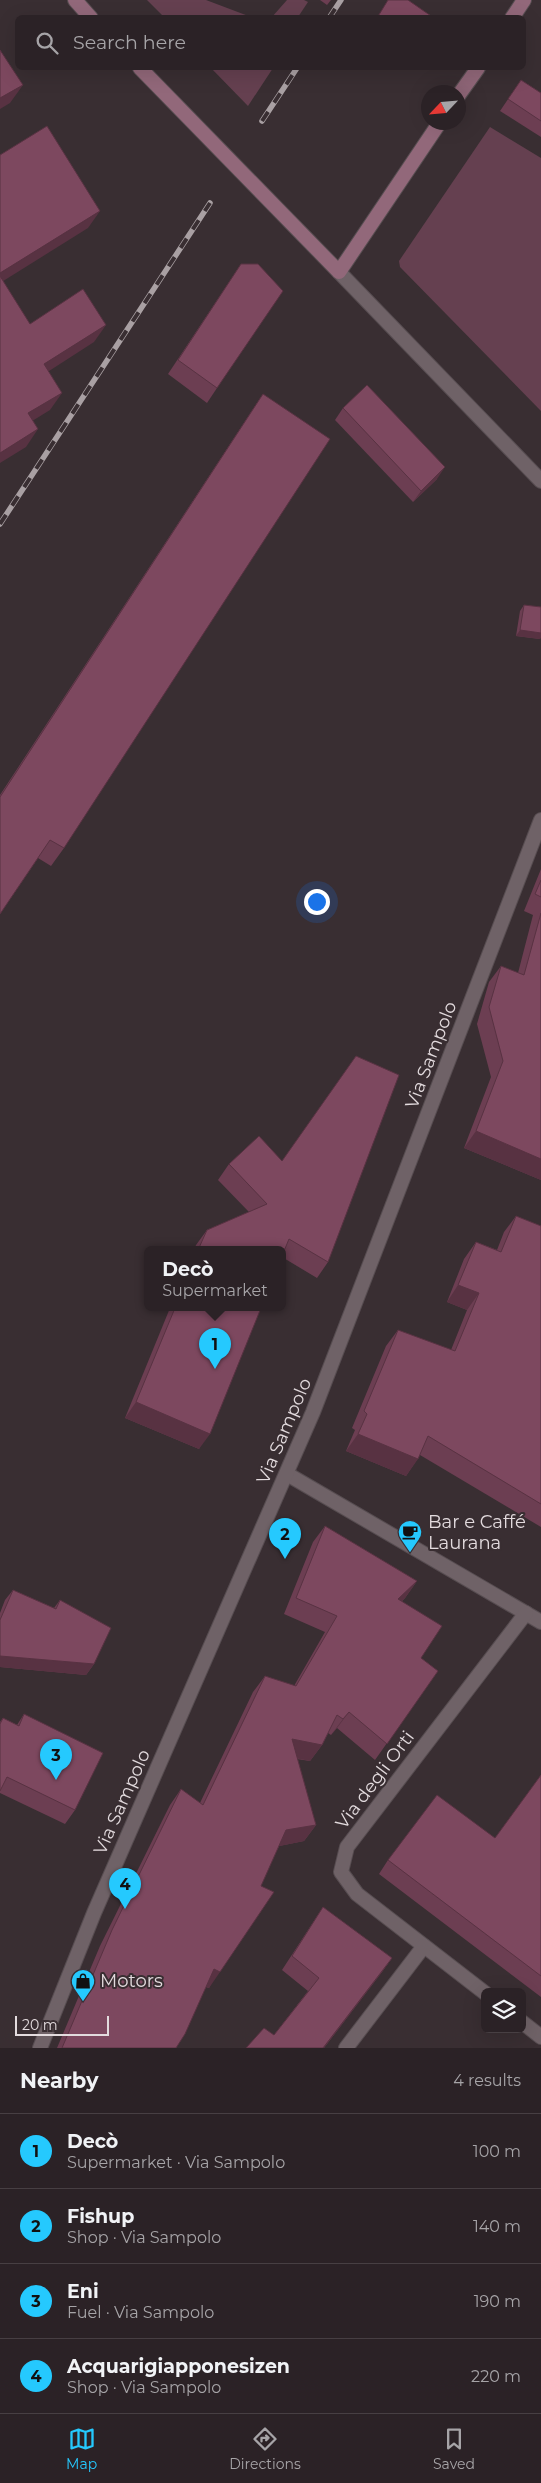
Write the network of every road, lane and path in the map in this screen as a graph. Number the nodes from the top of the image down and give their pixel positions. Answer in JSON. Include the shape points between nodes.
{"nodes":[{"id":1,"x":74,"y":0,"type":"edge"},
{"id":2,"x":524,"y":0,"type":"edge"},
{"id":3,"x":89,"y":15,"type":"edge"},
{"id":4,"x":514,"y":15,"type":"edge"},
{"id":5,"x":142,"y":70,"type":"edge"},
{"id":6,"x":477,"y":70,"type":"edge"},
{"id":7,"x":466,"y":85,"type":"edge"},
{"id":8,"x":435,"y":130,"type":"edge"},
{"id":9,"x":339,"y":272,"type":"junction"},
{"id":10,"x":541,"y":481,"type":"edge"},
{"id":11,"x":541,"y":820,"type":"edge"},
{"id":12,"x":287,"y":1474,"type":"junction"},
{"id":13,"x":526,"y":1613,"type":"junction"},
{"id":14,"x":541,"y":1622,"type":"edge"},
{"id":15,"x":424,"y":1946,"type":"junction"},
{"id":16,"x":481,"y":1990,"type":"edge"},
{"id":17,"x":526,"y":2025,"type":"edge"},
{"id":18,"x":541,"y":2037,"type":"edge"},
{"id":19,"x":40,"y":2048,"type":"edge"},
{"id":20,"x":346,"y":2048,"type":"edge"}],
"edges":[{"from":1,"to":3,"type":"main road"},
{"from":2,"to":4,"type":"main road"},
{"from":5,"to":9,"type":"main road"},
{"from":6,"to":7,"type":"main road"},
{"from":8,"to":9,"type":"main road"},
{"from":9,"to":10,"type":"street"},
{"from":11,"to":12,"type":"street","name":"Via Sampolo"},
{"from":12,"to":13,"type":"street"},
{"from":12,"to":19,"type":"street","name":"Via Sampolo","via":[[98,1904]]},
{"from":13,"to":14,"type":"street"},
{"from":13,"to":15,"type":"street","name":"Via degli Orti","via":[[347,1847],[341,1872],[357,1894]]},
{"from":15,"to":16,"type":"street","name":"Via degli Orti"},
{"from":15,"to":20,"type":"street"},
{"from":17,"to":18,"type":"street"}]}
